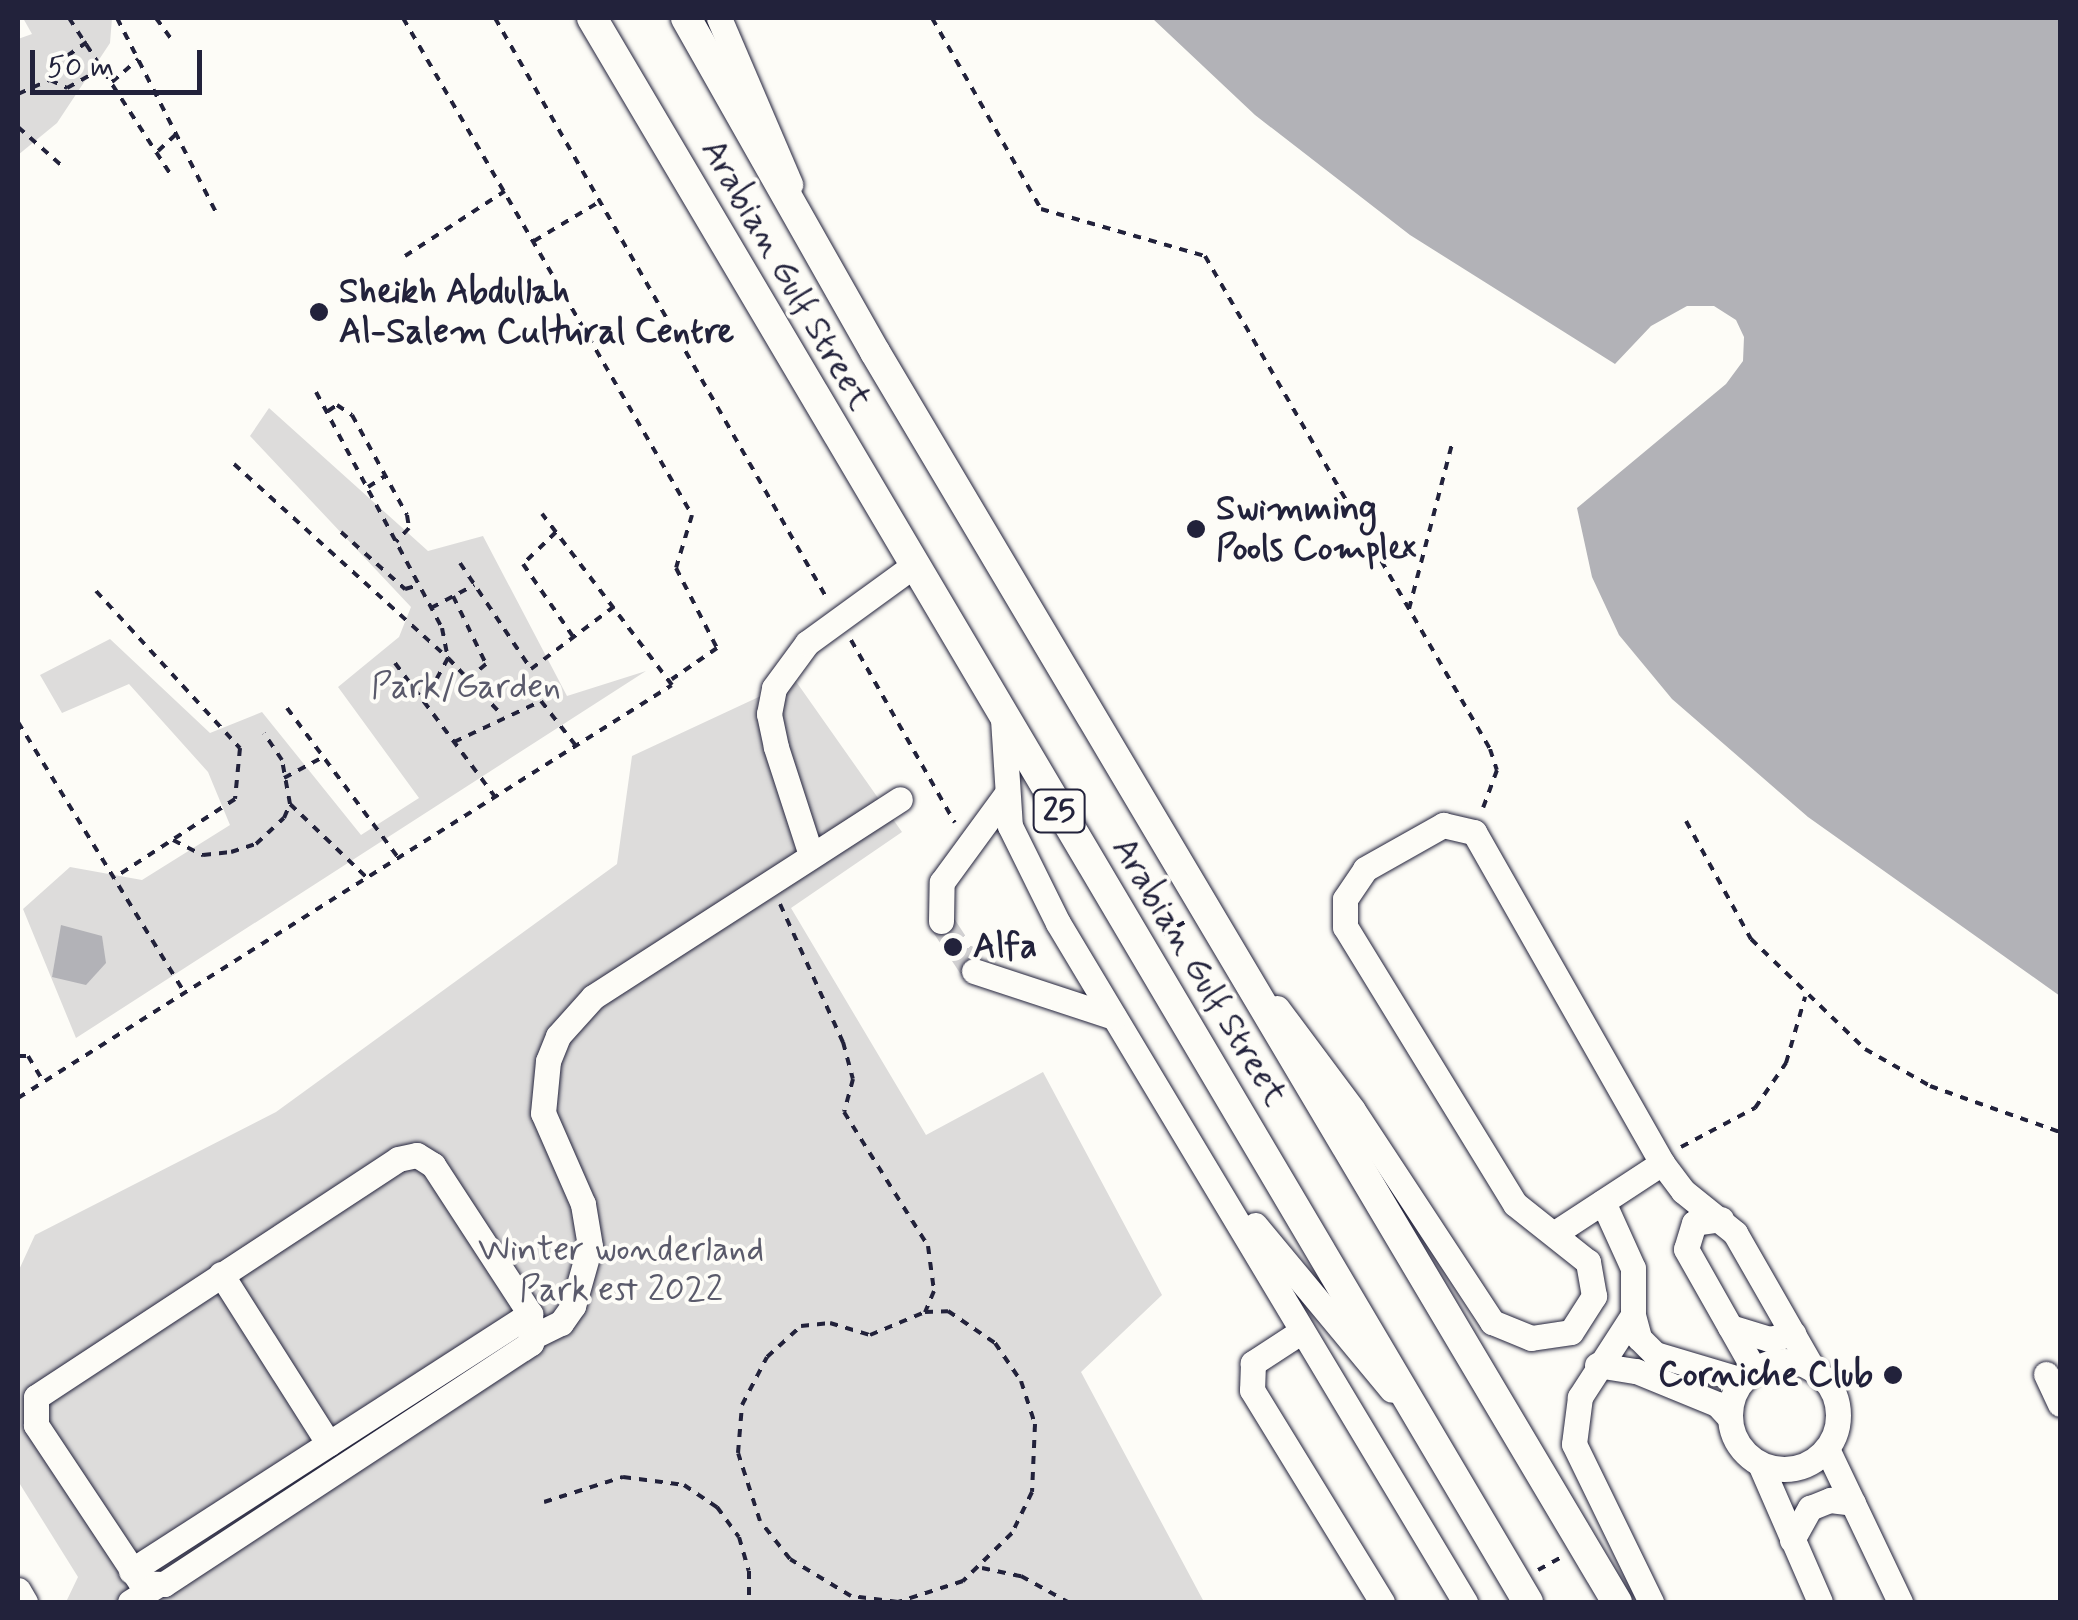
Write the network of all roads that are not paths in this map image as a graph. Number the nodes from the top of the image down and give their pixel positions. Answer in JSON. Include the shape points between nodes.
{"nodes":[{"id":1,"x":592,"y":18,"type":"edge"},
{"id":2,"x":686,"y":18,"type":"edge"},
{"id":3,"x":719,"y":18,"type":"edge"},
{"id":4,"x":802,"y":222,"type":"junction"},
{"id":5,"x":913,"y":566,"type":"junction"},
{"id":6,"x":1003,"y":719,"type":"junction"},
{"id":7,"x":1005,"y":796,"type":"junction"},
{"id":8,"x":900,"y":799,"type":"dead end"},
{"id":9,"x":811,"y":855,"type":"junction"},
{"id":10,"x":941,"y":921,"type":"tunnel mouth"},
{"id":11,"x":1230,"y":948,"type":"junction"},
{"id":12,"x":974,"y":970,"type":"tunnel mouth"},
{"id":13,"x":1114,"y":1017,"type":"junction"},
{"id":14,"x":1172,"y":1113,"type":"junction"},
{"id":15,"x":1662,"y":1163,"type":"junction"},
{"id":16,"x":1603,"y":1202,"type":"junction"},
{"id":17,"x":1721,"y":1219,"type":"junction"},
{"id":18,"x":1555,"y":1233,"type":"junction"},
{"id":19,"x":221,"y":1274,"type":"junction"},
{"id":20,"x":1632,"y":1315,"type":"junction"},
{"id":21,"x":532,"y":1326,"type":"junction"},
{"id":22,"x":1730,"y":1328,"type":"junction"},
{"id":23,"x":1302,"y":1331,"type":"junction"},
{"id":24,"x":1792,"y":1334,"type":"junction"},
{"id":25,"x":1598,"y":1365,"type":"junction"},
{"id":26,"x":1813,"y":1369,"type":"junction"},
{"id":27,"x":1748,"y":1374,"type":"junction"},
{"id":28,"x":2046,"y":1374,"type":"dead end"},
{"id":29,"x":2060,"y":1404,"type":"edge"},
{"id":30,"x":1729,"y":1417,"type":"junction"},
{"id":31,"x":1426,"y":1428,"type":"junction"},
{"id":32,"x":328,"y":1444,"type":"junction"},
{"id":33,"x":1827,"y":1448,"type":"junction"},
{"id":34,"x":1760,"y":1464,"type":"junction"},
{"id":35,"x":1853,"y":1503,"type":"junction"},
{"id":36,"x":1792,"y":1540,"type":"junction"},
{"id":37,"x":132,"y":1571,"type":"junction"},
{"id":38,"x":156,"y":1586,"type":"junction"},
{"id":39,"x":18,"y":1590,"type":"edge"},
{"id":40,"x":1522,"y":1592,"type":"edge"},
{"id":41,"x":25,"y":1602,"type":"edge"},
{"id":42,"x":130,"y":1602,"type":"edge"},
{"id":43,"x":1382,"y":1602,"type":"edge"},
{"id":44,"x":1465,"y":1602,"type":"edge"},
{"id":45,"x":1617,"y":1602,"type":"edge"},
{"id":46,"x":1651,"y":1602,"type":"edge"},
{"id":47,"x":1820,"y":1602,"type":"edge"},
{"id":48,"x":1900,"y":1602,"type":"edge"}],
"edges":[{"from":1,"to":5,"type":"main road","name":"Arabian Gulf Street","number":"25"},
{"from":2,"to":4,"type":"main road","name":"Arabian Gulf Street","number":"25"},
{"from":3,"to":4,"type":"lane","via":[[784,164]]},
{"from":4,"to":11,"type":"main road","name":"Arabian Gulf Street","number":"25"},
{"from":5,"to":6,"type":"main road","name":"Arabian Gulf Street","number":"25"},
{"from":5,"to":9,"type":"lane","via":[[789,660],[769,714]]},
{"from":6,"to":7,"type":"lane"},
{"from":6,"to":31,"type":"main road","name":"Arabian Gulf Street","number":"25"},
{"from":7,"to":10,"type":"lane","via":[[942,882]]},
{"from":7,"to":13,"type":"lane","via":[[1010,826]]},
{"from":8,"to":9,"type":"lane"},
{"from":9,"to":21,"type":"lane","via":[[593,997],[558,1036],[548,1061],[544,1113],[583,1204],[590,1246],[573,1306],[561,1323]]},
{"from":11,"to":18,"type":"lane","via":[[1354,1110],[1492,1322],[1509,1332],[1560,1338],[1589,1310],[1594,1271]]},
{"from":11,"to":45,"type":"main road","name":"Arabian Gulf Street","number":"25"},
{"from":12,"to":13,"type":"lane"},
{"from":13,"to":14,"type":"lane"},
{"from":14,"to":23,"type":"lane"},
{"from":14,"to":31,"type":"lane","via":[[1311,1300]]},
{"from":15,"to":16,"type":"lane"},
{"from":15,"to":17,"type":"lane","via":[[1683,1191]]},
{"from":15,"to":18,"type":"lane","via":[[1481,838],[1444,825],[1365,869],[1345,899],[1346,927],[1516,1204]]},
{"from":16,"to":18,"type":"lane"},
{"from":16,"to":20,"type":"lane","via":[[1632,1268]]},
{"from":17,"to":22,"type":"lane","via":[[1694,1223],[1686,1250]]},
{"from":17,"to":24,"type":"lane"},
{"from":19,"to":21,"type":"lane","via":[[398,1159],[417,1154],[433,1164]]},
{"from":19,"to":32,"type":"lane"},
{"from":19,"to":37,"type":"lane","via":[[43,1390],[33,1406],[36,1425]]},
{"from":20,"to":25,"type":"lane"},
{"from":20,"to":27,"type":"lane","via":[[1638,1338],[1655,1354]]},
{"from":21,"to":32,"type":"lane"},
{"from":21,"to":38,"type":"lane","via":[[520,1354]]},
{"from":22,"to":24,"type":"lane","via":[[1769,1338]]},
{"from":22,"to":27,"type":"lane"},
{"from":23,"to":43,"type":"lane","via":[[1253,1363],[1252,1390]]},
{"from":23,"to":44,"type":"lane"},
{"from":24,"to":26,"type":"lane"},
{"from":25,"to":30,"type":"lane","via":[[1636,1371],[1717,1404]]},
{"from":25,"to":46,"type":"lane","via":[[1576,1412],[1574,1444]]},
{"from":26,"to":27,"type":"lane","via":[[1783,1360]]},
{"from":26,"to":33,"type":"lane","via":[[1835,1397],[1838,1415]]},
{"from":27,"to":30,"type":"lane"},
{"from":28,"to":29,"type":"lane"},
{"from":30,"to":34,"type":"lane","via":[[1738,1444]]},
{"from":31,"to":40,"type":"main road","name":"Arabian Gulf Street","number":"25"},
{"from":32,"to":37,"type":"lane"},
{"from":33,"to":34,"type":"lane","via":[[1789,1469]]},
{"from":33,"to":35,"type":"lane"},
{"from":34,"to":36,"type":"lane"},
{"from":35,"to":36,"type":"lane","via":[[1830,1500],[1810,1508]]},
{"from":35,"to":48,"type":"lane"},
{"from":36,"to":47,"type":"lane"},
{"from":37,"to":38,"type":"lane"},
{"from":38,"to":42,"type":"lane"},
{"from":39,"to":41,"type":"lane"}]}
